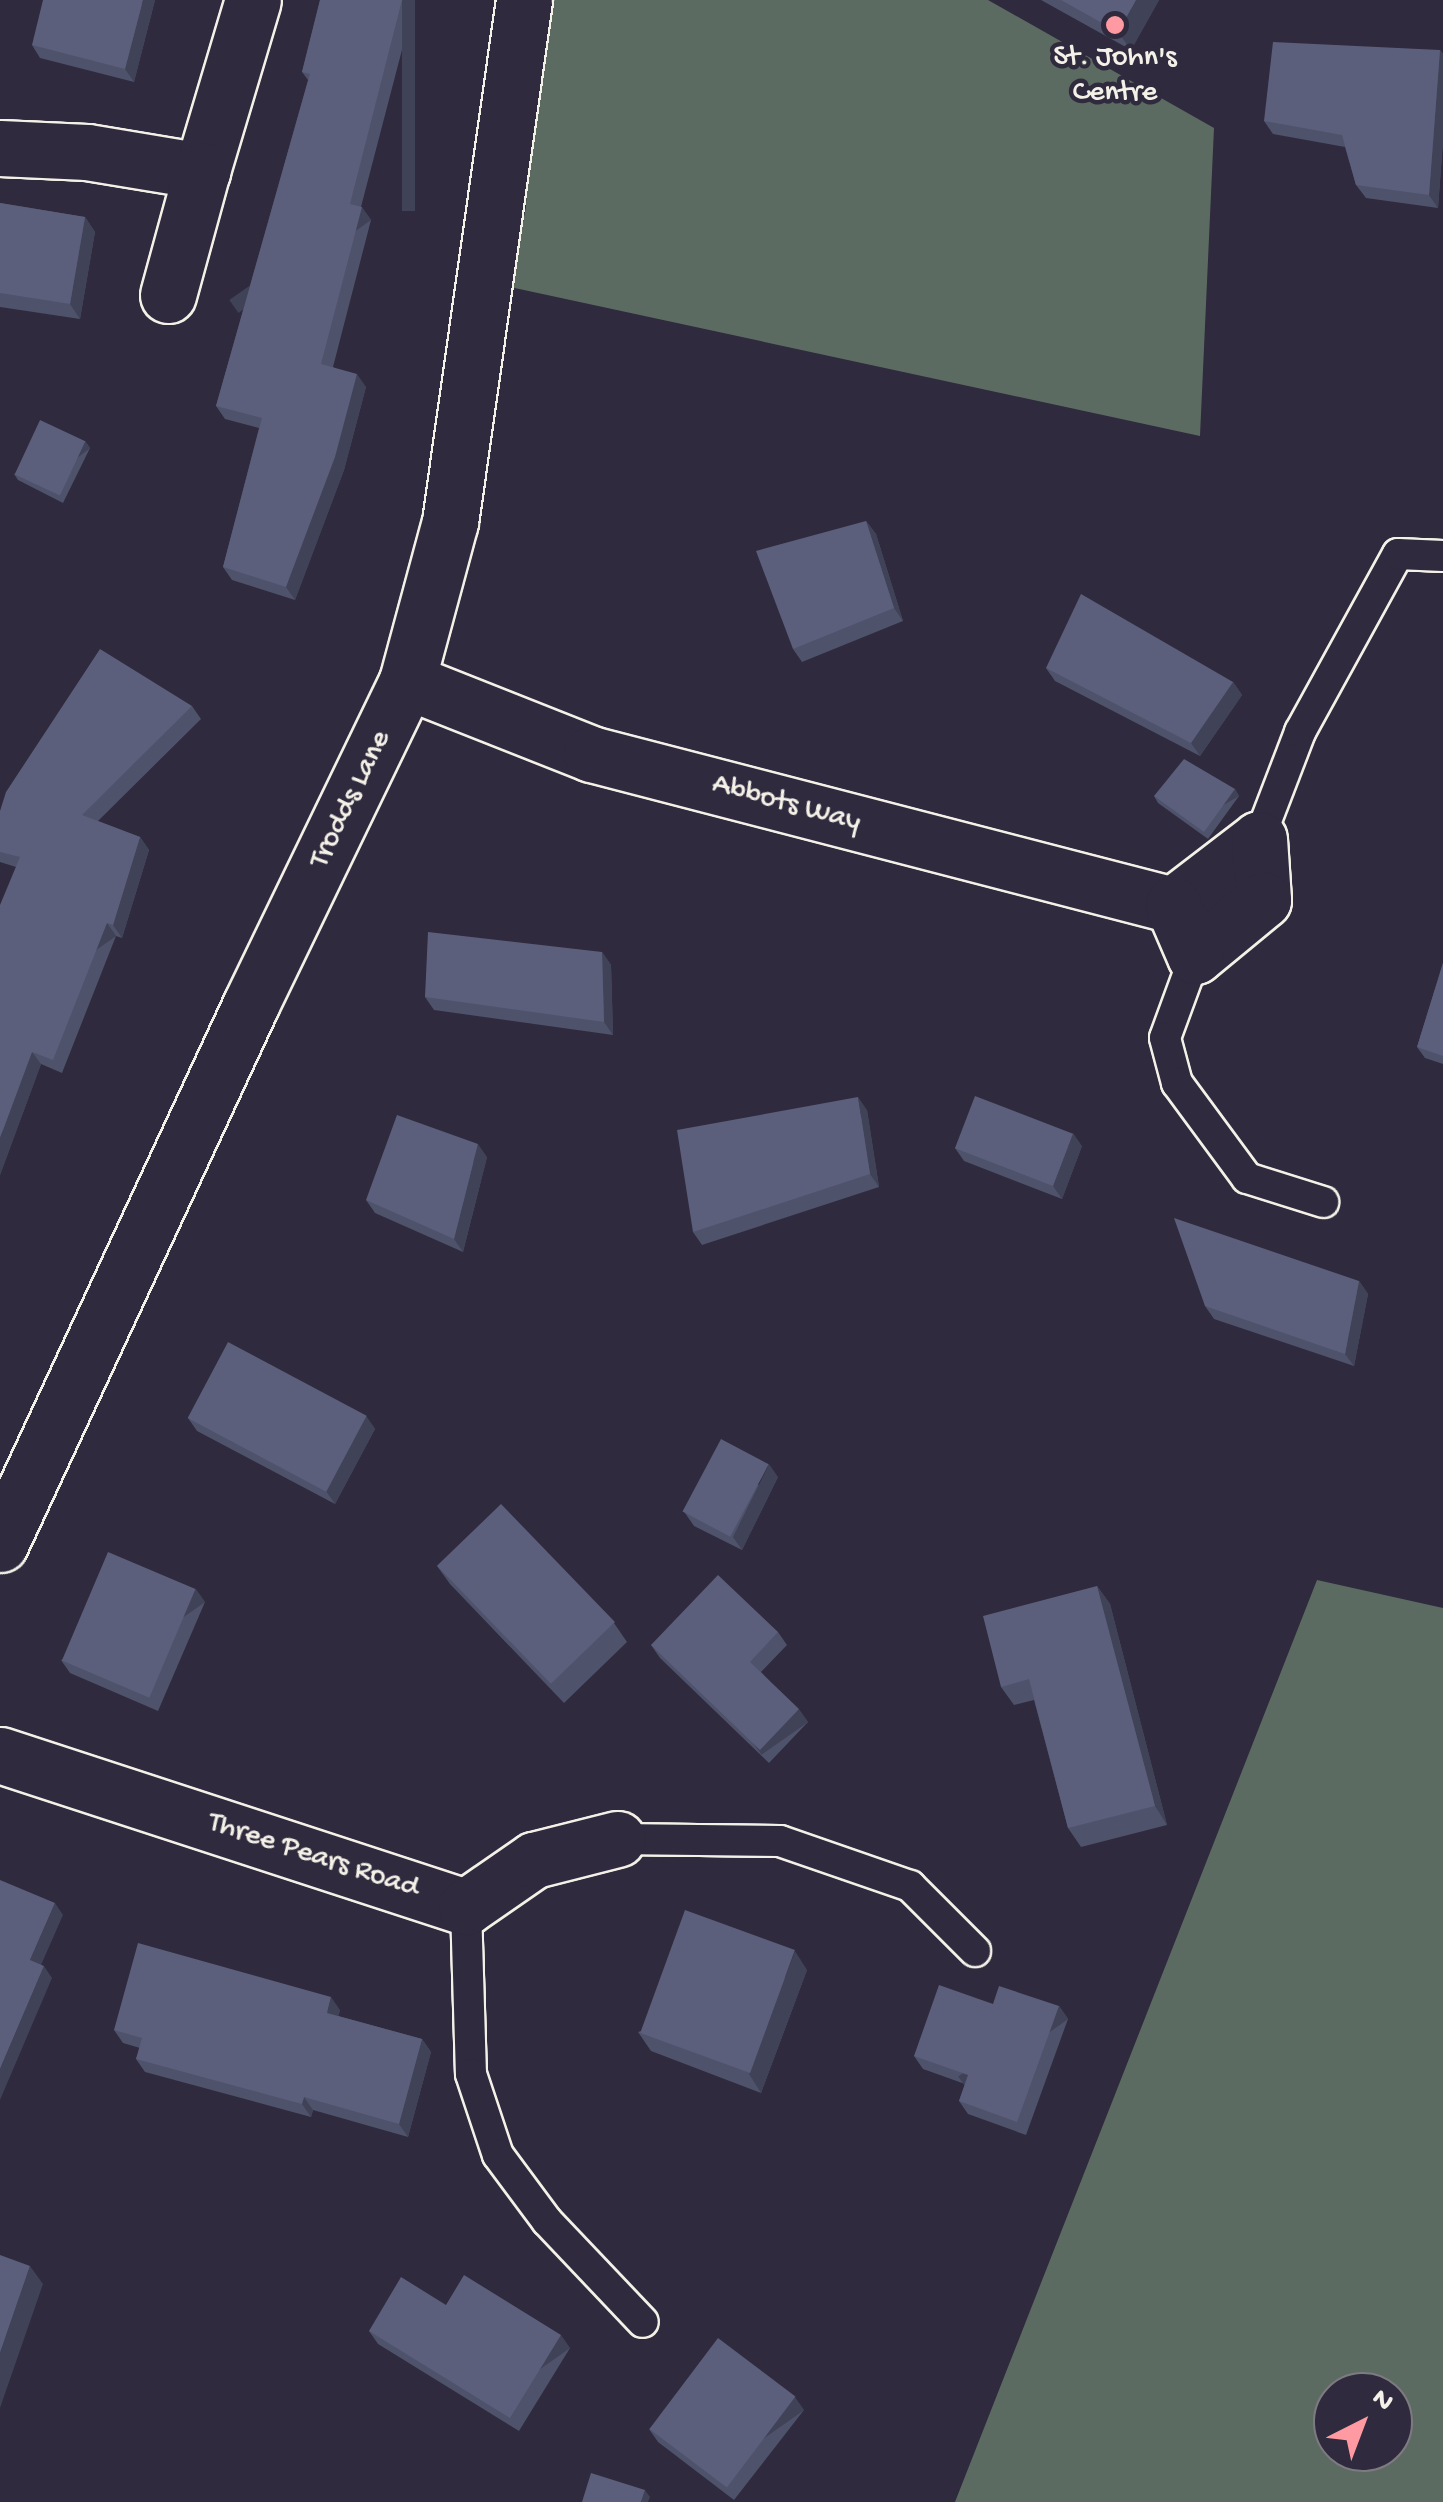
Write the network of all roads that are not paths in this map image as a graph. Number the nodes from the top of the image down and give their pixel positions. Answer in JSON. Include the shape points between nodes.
{"nodes":[{"id":1,"x":253,"y":0,"type":"edge"},
{"id":2,"x":524,"y":0,"type":"edge"},
{"id":3,"x":0,"y":148,"type":"edge"},
{"id":4,"x":202,"y":171,"type":"junction"},
{"id":5,"x":168,"y":295,"type":"dead end"},
{"id":6,"x":1443,"y":556,"type":"edge"},
{"id":7,"x":407,"y":681,"type":"junction"},
{"id":8,"x":1260,"y":839,"type":"junction"},
{"id":9,"x":1173,"y":905,"type":"junction"},
{"id":10,"x":1195,"y":956,"type":"junction"},
{"id":11,"x":1322,"y":1202,"type":"dead end"},
{"id":12,"x":0,"y":1544,"type":"edge"},
{"id":13,"x":0,"y":1754,"type":"edge"},
{"id":14,"x":617,"y":1839,"type":"joint"},
{"id":15,"x":466,"y":1907,"type":"junction"},
{"id":16,"x":975,"y":1951,"type":"dead end"},
{"id":17,"x":643,"y":2322,"type":"dead end"}],
"edges":[{"from":1,"to":4,"type":"street"},
{"from":2,"to":7,"type":"street","name":"Trodds Lane","via":[[450,522]]},
{"from":3,"to":4,"type":"street","via":[[87,152]]},
{"from":4,"to":5,"type":"street"},
{"from":6,"to":8,"type":"lane","via":[[1398,554],[1300,732]]},
{"from":7,"to":9,"type":"street","name":"Abbots Way","via":[[592,754]]},
{"from":7,"to":12,"type":"street","name":"Trodds Lane"},
{"from":8,"to":9,"type":"street"},
{"from":8,"to":10,"type":"street","via":[[1263,900]]},
{"from":9,"to":10,"type":"street"},
{"from":10,"to":11,"type":"lane","via":[[1164,1038],[1176,1083],[1248,1178]]},
{"from":13,"to":15,"type":"street","name":"Three Pears Road"},
{"from":14,"to":15,"type":"street","via":[[534,1860]]},
{"from":14,"to":16,"type":"lane","via":[[780,1841],[910,1886]]},
{"from":15,"to":17,"type":"lane","via":[[471,2074],[498,2154],[547,2221]]}]}
